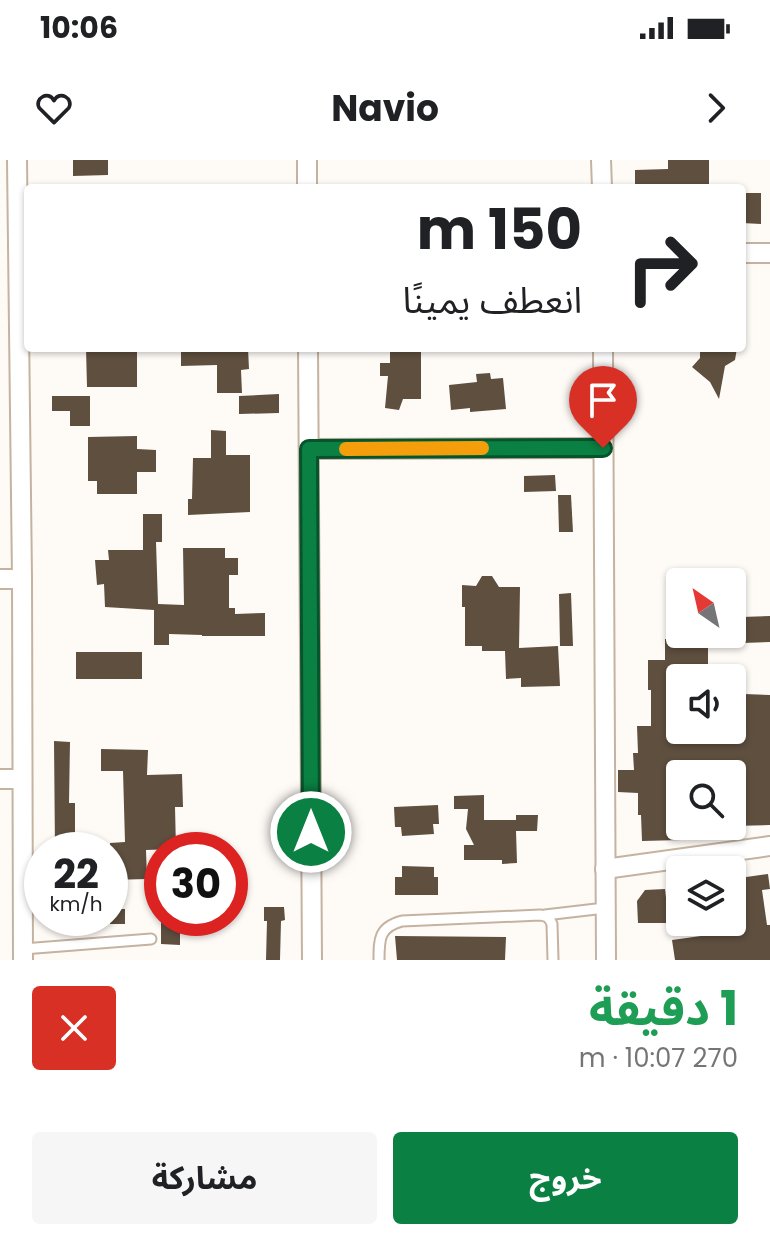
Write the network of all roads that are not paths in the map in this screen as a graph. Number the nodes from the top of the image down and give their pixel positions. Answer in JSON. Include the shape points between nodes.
{"nodes":[{"id":1,"x":17,"y":160,"type":"edge"},
{"id":2,"x":307,"y":160,"type":"edge"},
{"id":3,"x":601,"y":160,"type":"edge"},
{"id":4,"x":307,"y":184,"type":"edge"},
{"id":5,"x":602,"y":184,"type":"edge"},
{"id":6,"x":746,"y":253,"type":"edge"},
{"id":7,"x":770,"y":253,"type":"edge"},
{"id":8,"x":308,"y":352,"type":"edge"},
{"id":9,"x":603,"y":352,"type":"edge"},
{"id":10,"x":603,"y":448,"type":"junction"},
{"id":11,"x":309,"y":449,"type":"junction"},
{"id":12,"x":0,"y":579,"type":"edge"},
{"id":13,"x":22,"y":579,"type":"junction"},
{"id":14,"x":0,"y":779,"type":"edge"},
{"id":15,"x":22,"y":779,"type":"junction"},
{"id":16,"x":770,"y":846,"type":"edge"},
{"id":17,"x":605,"y":869,"type":"junction"},
{"id":18,"x":605,"y":908,"type":"junction"},
{"id":19,"x":545,"y":915,"type":"junction"},
{"id":20,"x":151,"y":939,"type":"dead end"},
{"id":21,"x":21,"y":957,"type":"edge"},
{"id":22,"x":312,"y":960,"type":"edge"},
{"id":23,"x":379,"y":960,"type":"edge"},
{"id":24,"x":553,"y":960,"type":"edge"},
{"id":25,"x":606,"y":960,"type":"edge"}],
"edges":[{"from":1,"to":13,"type":"street"},
{"from":2,"to":4,"type":"street"},
{"from":3,"to":5,"type":"street"},
{"from":6,"to":7,"type":"street"},
{"from":8,"to":11,"type":"street"},
{"from":9,"to":10,"type":"street"},
{"from":10,"to":11,"type":"street"},
{"from":10,"to":17,"type":"street"},
{"from":11,"to":22,"type":"street"},
{"from":12,"to":13,"type":"street"},
{"from":13,"to":15,"type":"street"},
{"from":14,"to":15,"type":"street"},
{"from":15,"to":21,"type":"street"},
{"from":16,"to":17,"type":"street"},
{"from":17,"to":18,"type":"street"},
{"from":18,"to":19,"type":"lane"},
{"from":18,"to":25,"type":"street"},
{"from":19,"to":23,"type":"lane","via":[[402,921],[380,938]]},
{"from":19,"to":24,"type":"lane","via":[[552,924]]},
{"from":20,"to":21,"type":"lane"}]}
